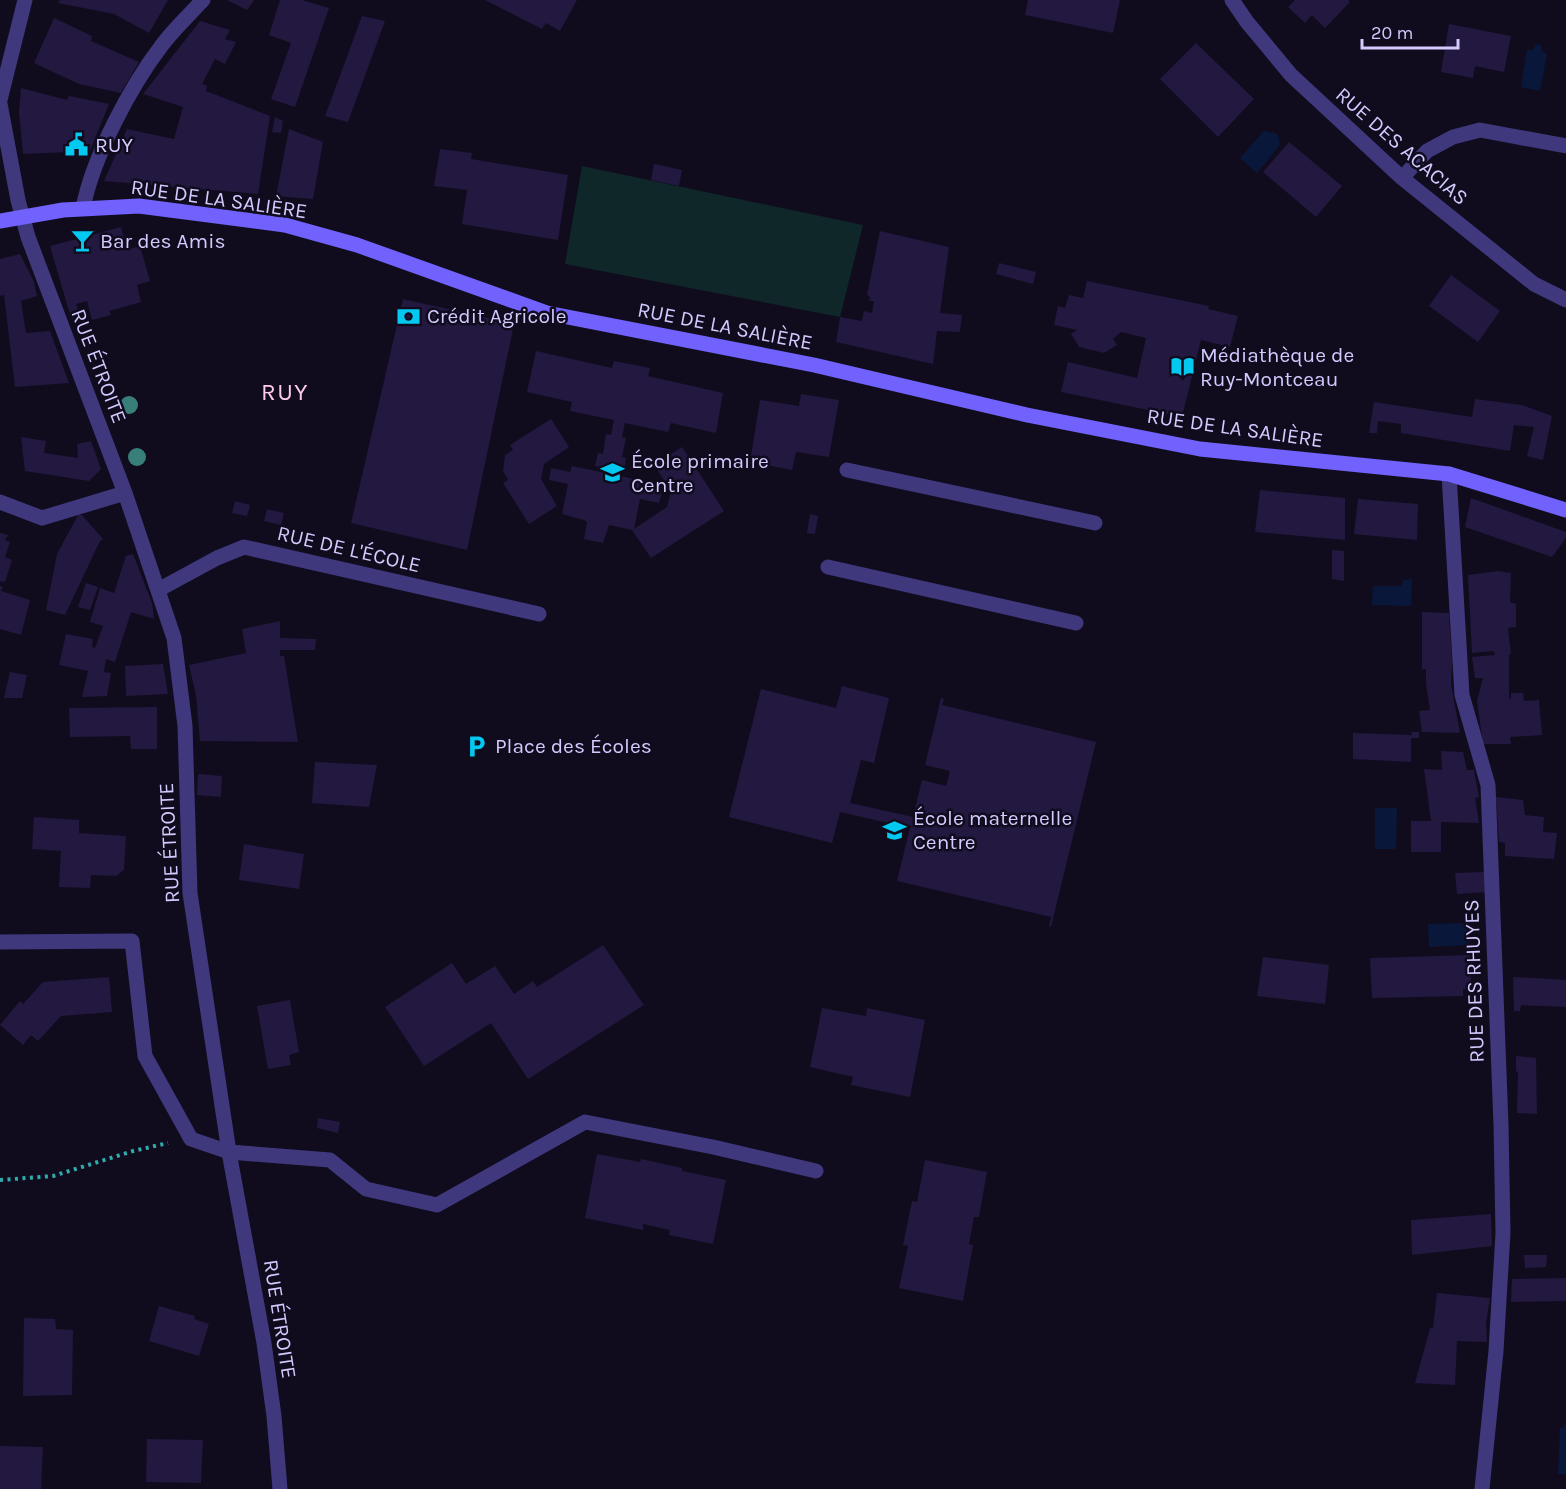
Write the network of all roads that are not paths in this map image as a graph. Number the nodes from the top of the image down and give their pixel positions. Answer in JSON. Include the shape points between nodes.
{"nodes":[{"id":1,"x":202,"y":0,"type":"edge"},
{"id":2,"x":1232,"y":0,"type":"edge"},
{"id":3,"x":22,"y":1,"type":"edge"},
{"id":4,"x":0,"y":102,"type":"edge"},
{"id":5,"x":1566,"y":146,"type":"edge"},
{"id":6,"x":1402,"y":178,"type":"junction"},
{"id":7,"x":83,"y":208,"type":"junction"},
{"id":8,"x":22,"y":216,"type":"junction"},
{"id":9,"x":0,"y":221,"type":"edge"},
{"id":10,"x":1566,"y":300,"type":"edge"},
{"id":11,"x":847,"y":470,"type":"dead end"},
{"id":12,"x":1449,"y":474,"type":"junction"},
{"id":13,"x":125,"y":494,"type":"junction"},
{"id":14,"x":0,"y":502,"type":"edge"},
{"id":15,"x":1566,"y":510,"type":"edge"},
{"id":16,"x":1095,"y":524,"type":"dead end"},
{"id":17,"x":828,"y":567,"type":"dead end"},
{"id":18,"x":158,"y":590,"type":"junction"},
{"id":19,"x":539,"y":614,"type":"dead end"},
{"id":20,"x":1076,"y":623,"type":"dead end"},
{"id":21,"x":0,"y":942,"type":"edge"},
{"id":22,"x":229,"y":1152,"type":"junction"},
{"id":23,"x":816,"y":1172,"type":"dead end"},
{"id":24,"x":280,"y":1489,"type":"edge"},
{"id":25,"x":1482,"y":1489,"type":"edge"}],
"edges":[{"from":1,"to":7,"type":"street","via":[[162,45],[132,92],[111,130],[88,185]]},
{"from":2,"to":6,"type":"street","name":"RUE DES ACACIAS","via":[[1291,75]]},
{"from":3,"to":4,"type":"street"},
{"from":4,"to":8,"type":"street","name":"RUE ÉTROITE"},
{"from":5,"to":6,"type":"street","via":[[1480,130],[1453,137],[1427,151]]},
{"from":6,"to":10,"type":"street","name":"RUE DES ACACIAS","via":[[1534,284]]},
{"from":7,"to":8,"type":"main road","name":"RUE DE LA SALIÈRE"},
{"from":7,"to":12,"type":"main road","name":"RUE DE LA SALIÈRE","via":[[139,206],[285,225],[357,245],[547,313],[814,365],[1200,449]]},
{"from":8,"to":9,"type":"main road","name":"RUE DE LA SALIÈRE"},
{"from":8,"to":13,"type":"street","name":"RUE ÉTROITE"},
{"from":11,"to":16,"type":"street"},
{"from":12,"to":15,"type":"main road","name":"RUE DE LA SALIÈRE"},
{"from":12,"to":25,"type":"street","name":"RUE DES RHUYES","via":[[1462,694],[1488,785],[1501,1125],[1503,1233]]},
{"from":13,"to":14,"type":"street","via":[[42,518]]},
{"from":13,"to":18,"type":"street","name":"RUE ÉTROITE"},
{"from":17,"to":20,"type":"street"},
{"from":18,"to":19,"type":"street","name":"RUE DE L'ÉCOLE","via":[[244,547]]},
{"from":18,"to":22,"type":"street","name":"RUE ÉTROITE","via":[[174,638],[186,726],[190,893]]},
{"from":21,"to":22,"type":"street","via":[[132,941],[145,1056],[191,1139]]},
{"from":22,"to":23,"type":"street","via":[[330,1160],[366,1189],[437,1204],[585,1122]]},
{"from":22,"to":24,"type":"street","name":"RUE ÉTROITE","via":[[264,1343]]}]}
